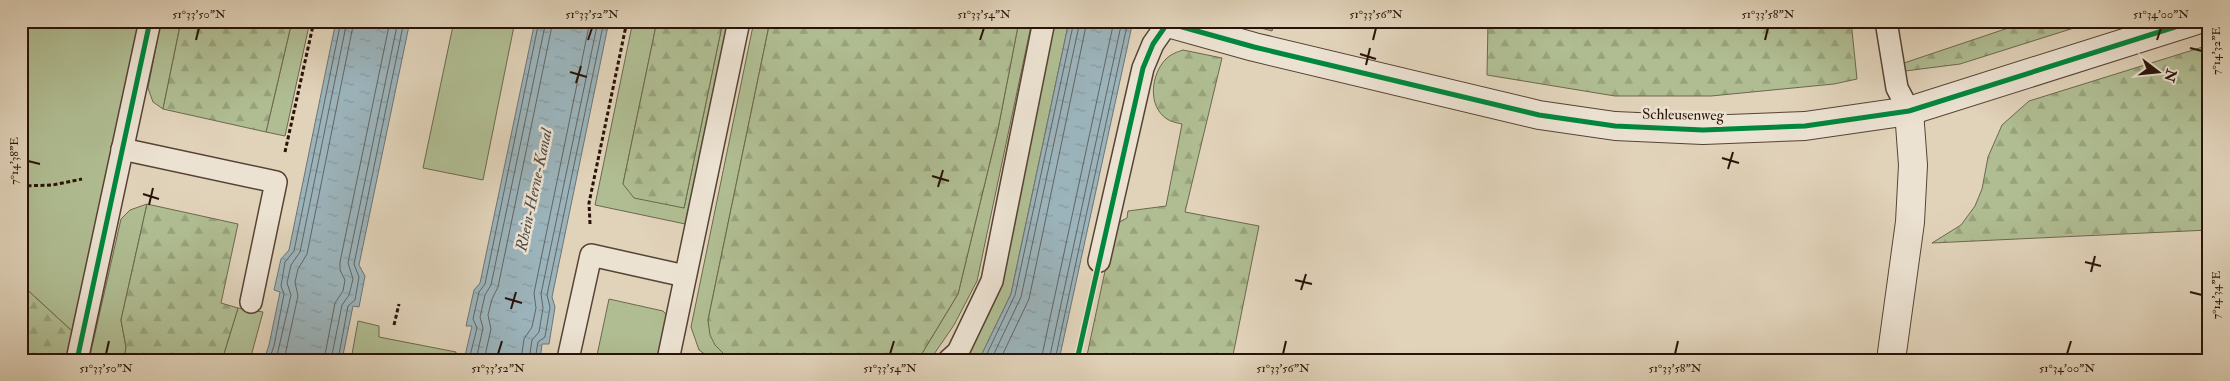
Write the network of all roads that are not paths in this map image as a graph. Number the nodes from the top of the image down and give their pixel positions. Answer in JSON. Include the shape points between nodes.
{"nodes":[{"id":1,"x":150,"y":21,"type":"edge"},
{"id":2,"x":739,"y":21,"type":"edge"},
{"id":3,"x":1044,"y":21,"type":"edge"},
{"id":4,"x":1886,"y":21,"type":"edge"},
{"id":5,"x":2194,"y":21,"type":"edge"},
{"id":6,"x":1168,"y":22,"type":"edge"},
{"id":7,"x":1909,"y":111,"type":"junction"},
{"id":8,"x":122,"y":149,"type":"junction"},
{"id":9,"x":1099,"y":261,"type":"dead end"},
{"id":10,"x":685,"y":276,"type":"junction"},
{"id":11,"x":251,"y":302,"type":"dead end"},
{"id":12,"x":674,"y":358,"type":"edge"},
{"id":13,"x":568,"y":359,"type":"edge"},
{"id":14,"x":77,"y":360,"type":"edge"},
{"id":15,"x":949,"y":360,"type":"edge"},
{"id":16,"x":1891,"y":360,"type":"edge"}],
"edges":[{"from":1,"to":8,"type":"lane"},
{"from":2,"to":10,"type":"lane"},
{"from":3,"to":15,"type":"lane","via":[[992,281],[958,352]]},
{"from":4,"to":7,"type":"lane","via":[[1897,88]]},
{"from":5,"to":7,"type":"street","name":"Schleusenweg"},
{"from":6,"to":7,"type":"street","name":"Schleusenweg","via":[[1254,47],[1539,115],[1615,126],[1703,130],[1805,126]]},
{"from":6,"to":9,"type":"lane","via":[[1142,68]]},
{"from":7,"to":16,"type":"street","via":[[1913,165],[1910,222]]},
{"from":8,"to":11,"type":"lane","via":[[276,182]]},
{"from":8,"to":14,"type":"lane"},
{"from":10,"to":12,"type":"lane"},
{"from":10,"to":13,"type":"lane","via":[[591,255]]}]}
